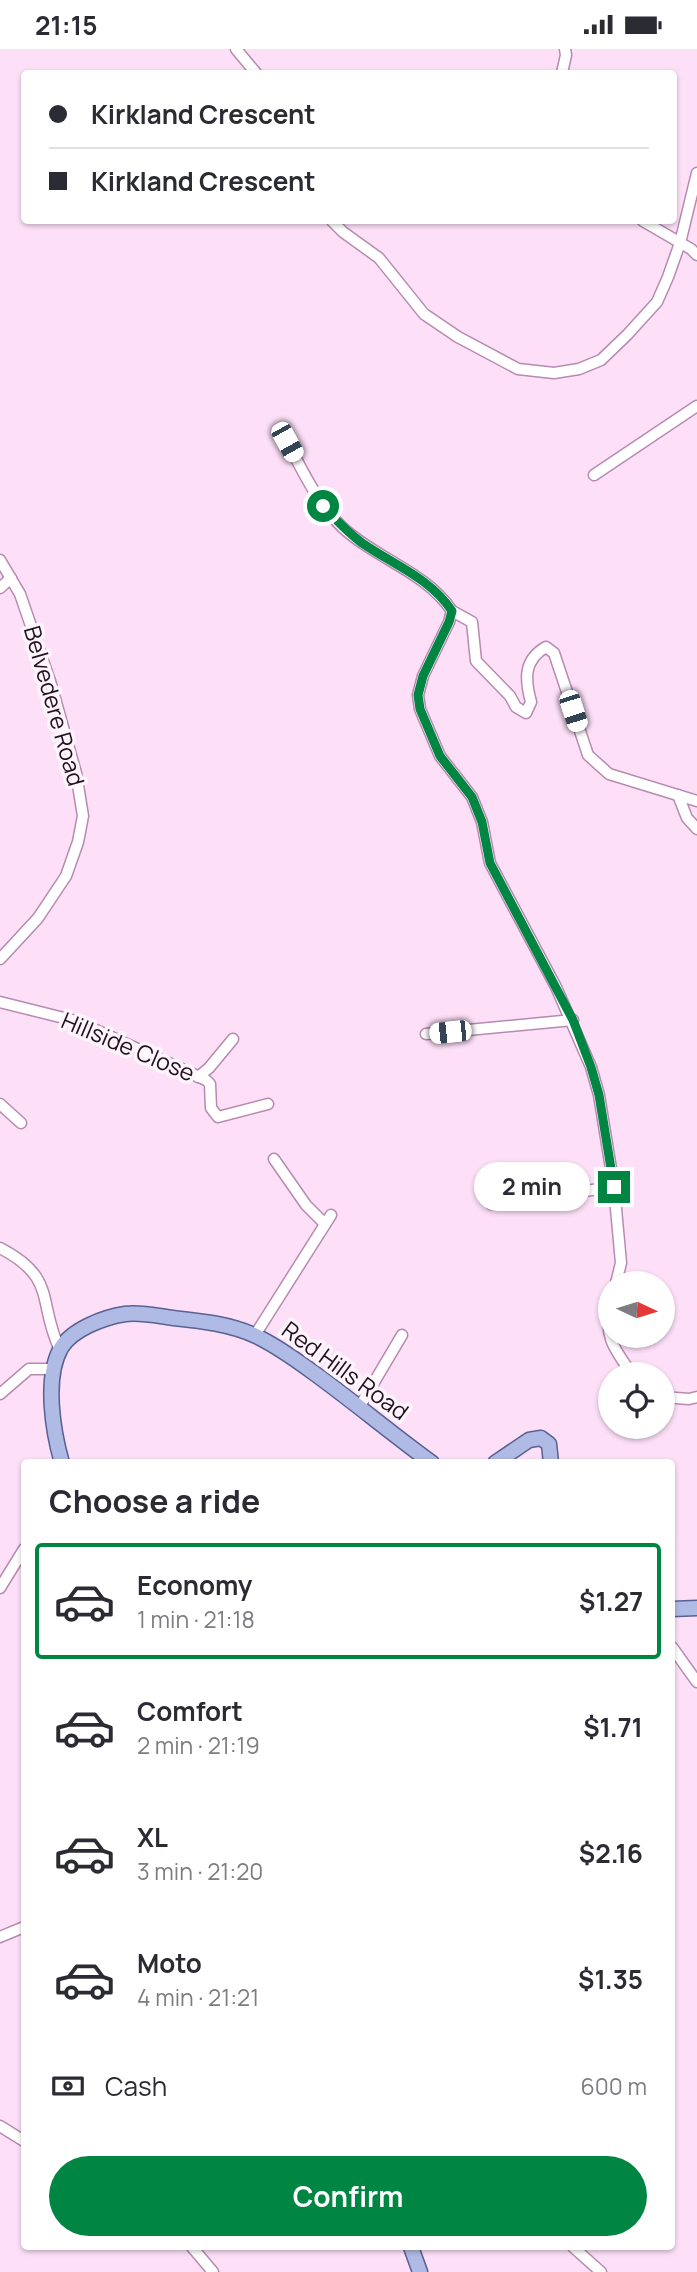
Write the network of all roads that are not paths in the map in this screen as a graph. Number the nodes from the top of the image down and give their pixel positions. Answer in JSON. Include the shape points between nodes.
{"nodes":[{"id":1,"x":236,"y":49,"type":"edge"},
{"id":2,"x":565,"y":49,"type":"edge"},
{"id":3,"x":254,"y":70,"type":"edge"},
{"id":4,"x":563,"y":70,"type":"edge"},
{"id":5,"x":697,"y":173,"type":"edge"},
{"id":6,"x":335,"y":224,"type":"edge"},
{"id":7,"x":648,"y":224,"type":"edge"},
{"id":8,"x":680,"y":243,"type":"junction"},
{"id":9,"x":697,"y":255,"type":"edge"},
{"id":10,"x":697,"y":405,"type":"edge"},
{"id":11,"x":287,"y":442,"type":"dead end"},
{"id":12,"x":594,"y":475,"type":"dead end"},
{"id":13,"x":0,"y":560,"type":"edge"},
{"id":14,"x":12,"y":578,"type":"junction"},
{"id":15,"x":0,"y":588,"type":"edge"},
{"id":16,"x":452,"y":611,"type":"junction"},
{"id":17,"x":678,"y":795,"type":"junction"},
{"id":18,"x":697,"y":801,"type":"edge"},
{"id":19,"x":697,"y":829,"type":"edge"},
{"id":20,"x":0,"y":959,"type":"edge"},
{"id":21,"x":0,"y":1002,"type":"edge"},
{"id":22,"x":573,"y":1020,"type":"junction"},
{"id":23,"x":426,"y":1034,"type":"dead end"},
{"id":24,"x":233,"y":1039,"type":"dead end"},
{"id":25,"x":198,"y":1077,"type":"junction"},
{"id":26,"x":0,"y":1104,"type":"edge"},
{"id":27,"x":268,"y":1104,"type":"dead end"},
{"id":28,"x":21,"y":1123,"type":"dead end"},
{"id":29,"x":274,"y":1159,"type":"dead end"},
{"id":30,"x":614,"y":1187,"type":"junction"},
{"id":31,"x":491,"y":1204,"type":"dead end"},
{"id":32,"x":0,"y":1248,"type":"edge"},
{"id":33,"x":619,"y":1271,"type":"edge"},
{"id":34,"x":255,"y":1335,"type":"junction"},
{"id":35,"x":402,"y":1335,"type":"dead end"},
{"id":36,"x":60,"y":1350,"type":"junction"},
{"id":37,"x":54,"y":1369,"type":"junction"},
{"id":38,"x":0,"y":1394,"type":"edge"},
{"id":39,"x":675,"y":1397,"type":"edge"},
{"id":40,"x":697,"y":1397,"type":"edge"},
{"id":41,"x":359,"y":1406,"type":"junction"},
{"id":42,"x":61,"y":1459,"type":"edge"},
{"id":43,"x":427,"y":1459,"type":"edge"},
{"id":44,"x":501,"y":1459,"type":"edge"},
{"id":45,"x":551,"y":1459,"type":"edge"},
{"id":46,"x":21,"y":1554,"type":"edge"},
{"id":47,"x":0,"y":1588,"type":"edge"},
{"id":48,"x":697,"y":1608,"type":"edge"},
{"id":49,"x":675,"y":1609,"type":"edge"},
{"id":50,"x":675,"y":1651,"type":"edge"},
{"id":51,"x":697,"y":1682,"type":"edge"},
{"id":52,"x":21,"y":1928,"type":"edge"},
{"id":53,"x":0,"y":1937,"type":"edge"},
{"id":54,"x":0,"y":2126,"type":"edge"},
{"id":55,"x":21,"y":2139,"type":"edge"},
{"id":56,"x":195,"y":2250,"type":"edge"},
{"id":57,"x":412,"y":2250,"type":"edge"},
{"id":58,"x":576,"y":2250,"type":"edge"},
{"id":59,"x":213,"y":2272,"type":"edge"},
{"id":60,"x":420,"y":2272,"type":"edge"},
{"id":61,"x":601,"y":2272,"type":"edge"}],
"edges":[{"from":1,"to":3,"type":"street"},
{"from":2,"to":4,"type":"street"},
{"from":5,"to":8,"type":"street"},
{"from":6,"to":8,"type":"street","via":[[379,258],[424,314],[518,369],[554,373],[601,359],[627,335],[657,302]]},
{"from":7,"to":8,"type":"street"},
{"from":8,"to":9,"type":"street"},
{"from":10,"to":12,"type":"street"},
{"from":11,"to":16,"type":"street","via":[[323,506],[343,527],[418,577],[442,596]]},
{"from":13,"to":14,"type":"street","name":"Belvedere Road"},
{"from":14,"to":15,"type":"street"},
{"from":14,"to":20,"type":"street","name":"Belvedere Road","via":[[50,681],[76,772],[83,816],[66,876],[38,918]]},
{"from":16,"to":17,"type":"street","via":[[472,622],[476,661],[516,707],[526,713],[531,702],[526,684],[529,663],[546,647],[554,653],[588,755],[609,774]]},
{"from":16,"to":22,"type":"street","via":[[423,676],[420,709],[440,756],[472,797],[490,863]]},
{"from":17,"to":18,"type":"street"},
{"from":17,"to":19,"type":"street"},
{"from":21,"to":25,"type":"street","name":"Hillside Close","via":[[76,1021]]},
{"from":22,"to":23,"type":"street"},
{"from":22,"to":30,"type":"street","via":[[599,1095]]},
{"from":24,"to":25,"type":"street"},
{"from":25,"to":27,"type":"street","name":"Hillside Close","via":[[210,1084],[212,1113],[218,1117]]},
{"from":26,"to":28,"type":"street"},
{"from":29,"to":34,"type":"street","via":[[306,1205],[328,1219]]},
{"from":30,"to":31,"type":"street"},
{"from":30,"to":33,"type":"street"},
{"from":32,"to":36,"type":"street","via":[[16,1256],[39,1279]]},
{"from":34,"to":36,"type":"main road","name":"Red Hills Road","via":[[206,1322],[128,1314],[91,1326]]},
{"from":34,"to":41,"type":"main road","name":"Red Hills Road"},
{"from":35,"to":41,"type":"street"},
{"from":36,"to":37,"type":"main road"},
{"from":37,"to":38,"type":"street","via":[[29,1369]]},
{"from":37,"to":42,"type":"main road","via":[[53,1426]]},
{"from":39,"to":40,"type":"street"},
{"from":41,"to":43,"type":"main road","name":"Red Hills Road"},
{"from":44,"to":45,"type":"main road","via":[[529,1440],[541,1438],[549,1444]]},
{"from":46,"to":47,"type":"street"},
{"from":48,"to":49,"type":"main road"},
{"from":50,"to":51,"type":"street"},
{"from":52,"to":53,"type":"street"},
{"from":54,"to":55,"type":"street"},
{"from":56,"to":59,"type":"street"},
{"from":57,"to":60,"type":"main road"},
{"from":58,"to":61,"type":"street"}]}
